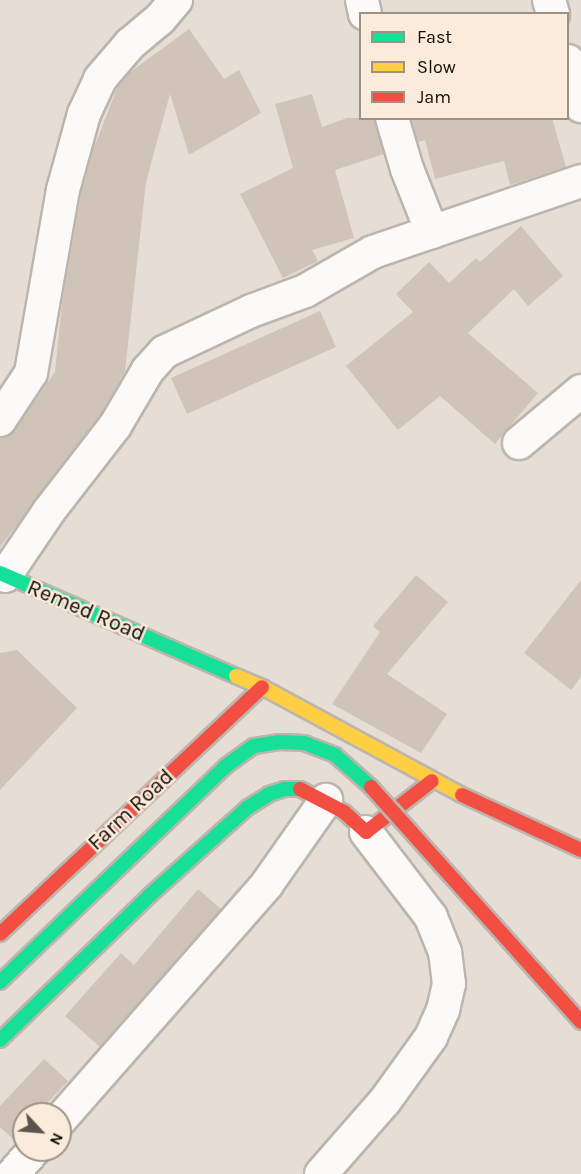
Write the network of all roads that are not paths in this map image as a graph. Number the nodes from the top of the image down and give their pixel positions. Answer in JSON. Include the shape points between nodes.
{"nodes":[{"id":1,"x":176,"y":0,"type":"edge"},
{"id":2,"x":569,"y":67,"type":"edge"},
{"id":3,"x":580,"y":102,"type":"edge"},
{"id":4,"x":393,"y":120,"type":"edge"},
{"id":5,"x":581,"y":181,"type":"edge"},
{"id":6,"x":432,"y":232,"type":"junction"},
{"id":7,"x":581,"y":391,"type":"edge"},
{"id":8,"x":0,"y":420,"type":"edge"},
{"id":9,"x":519,"y":443,"type":"dead end"},
{"id":10,"x":3,"y":575,"type":"edge"},
{"id":11,"x":262,"y":687,"type":"junction"},
{"id":12,"x":432,"y":781,"type":"junction"},
{"id":13,"x":326,"y":800,"type":"junction"},
{"id":14,"x":366,"y":832,"type":"junction"},
{"id":15,"x":581,"y":850,"type":"edge"},
{"id":16,"x":0,"y":934,"type":"edge"},
{"id":17,"x":0,"y":982,"type":"edge"},
{"id":18,"x":581,"y":1022,"type":"edge"},
{"id":19,"x":0,"y":1040,"type":"edge"},
{"id":20,"x":72,"y":1106,"type":"edge"},
{"id":21,"x":24,"y":1162,"type":"edge"},
{"id":22,"x":13,"y":1174,"type":"edge"},
{"id":23,"x":321,"y":1174,"type":"edge"}],
"edges":[{"from":1,"to":8,"type":"street","via":[[100,79],[84,114],[63,190],[31,373]]},
{"from":2,"to":3,"type":"street"},
{"from":4,"to":6,"type":"street"},
{"from":5,"to":6,"type":"street"},
{"from":6,"to":10,"type":"street","via":[[373,252],[305,291],[251,311],[164,352],[148,370],[115,426]]},
{"from":7,"to":9,"type":"street"},
{"from":10,"to":11,"type":"street","name":"Remed Road"},
{"from":11,"to":12,"type":"street","name":"Remed Road"},
{"from":11,"to":16,"type":"street","name":"Farm Road"},
{"from":12,"to":14,"type":"street"},
{"from":12,"to":15,"type":"street","name":"Remed Road"},
{"from":13,"to":14,"type":"street"},
{"from":13,"to":19,"type":"street","via":[[299,788],[284,789],[247,808]]},
{"from":13,"to":20,"type":"street","via":[[267,884]]},
{"from":14,"to":23,"type":"street","via":[[431,917],[445,952],[449,984],[431,1037],[385,1101]]},
{"from":17,"to":18,"type":"street","bridge":true,"via":[[226,766],[254,746],[304,743],[335,755],[380,795]]},
{"from":21,"to":22,"type":"street"}]}
